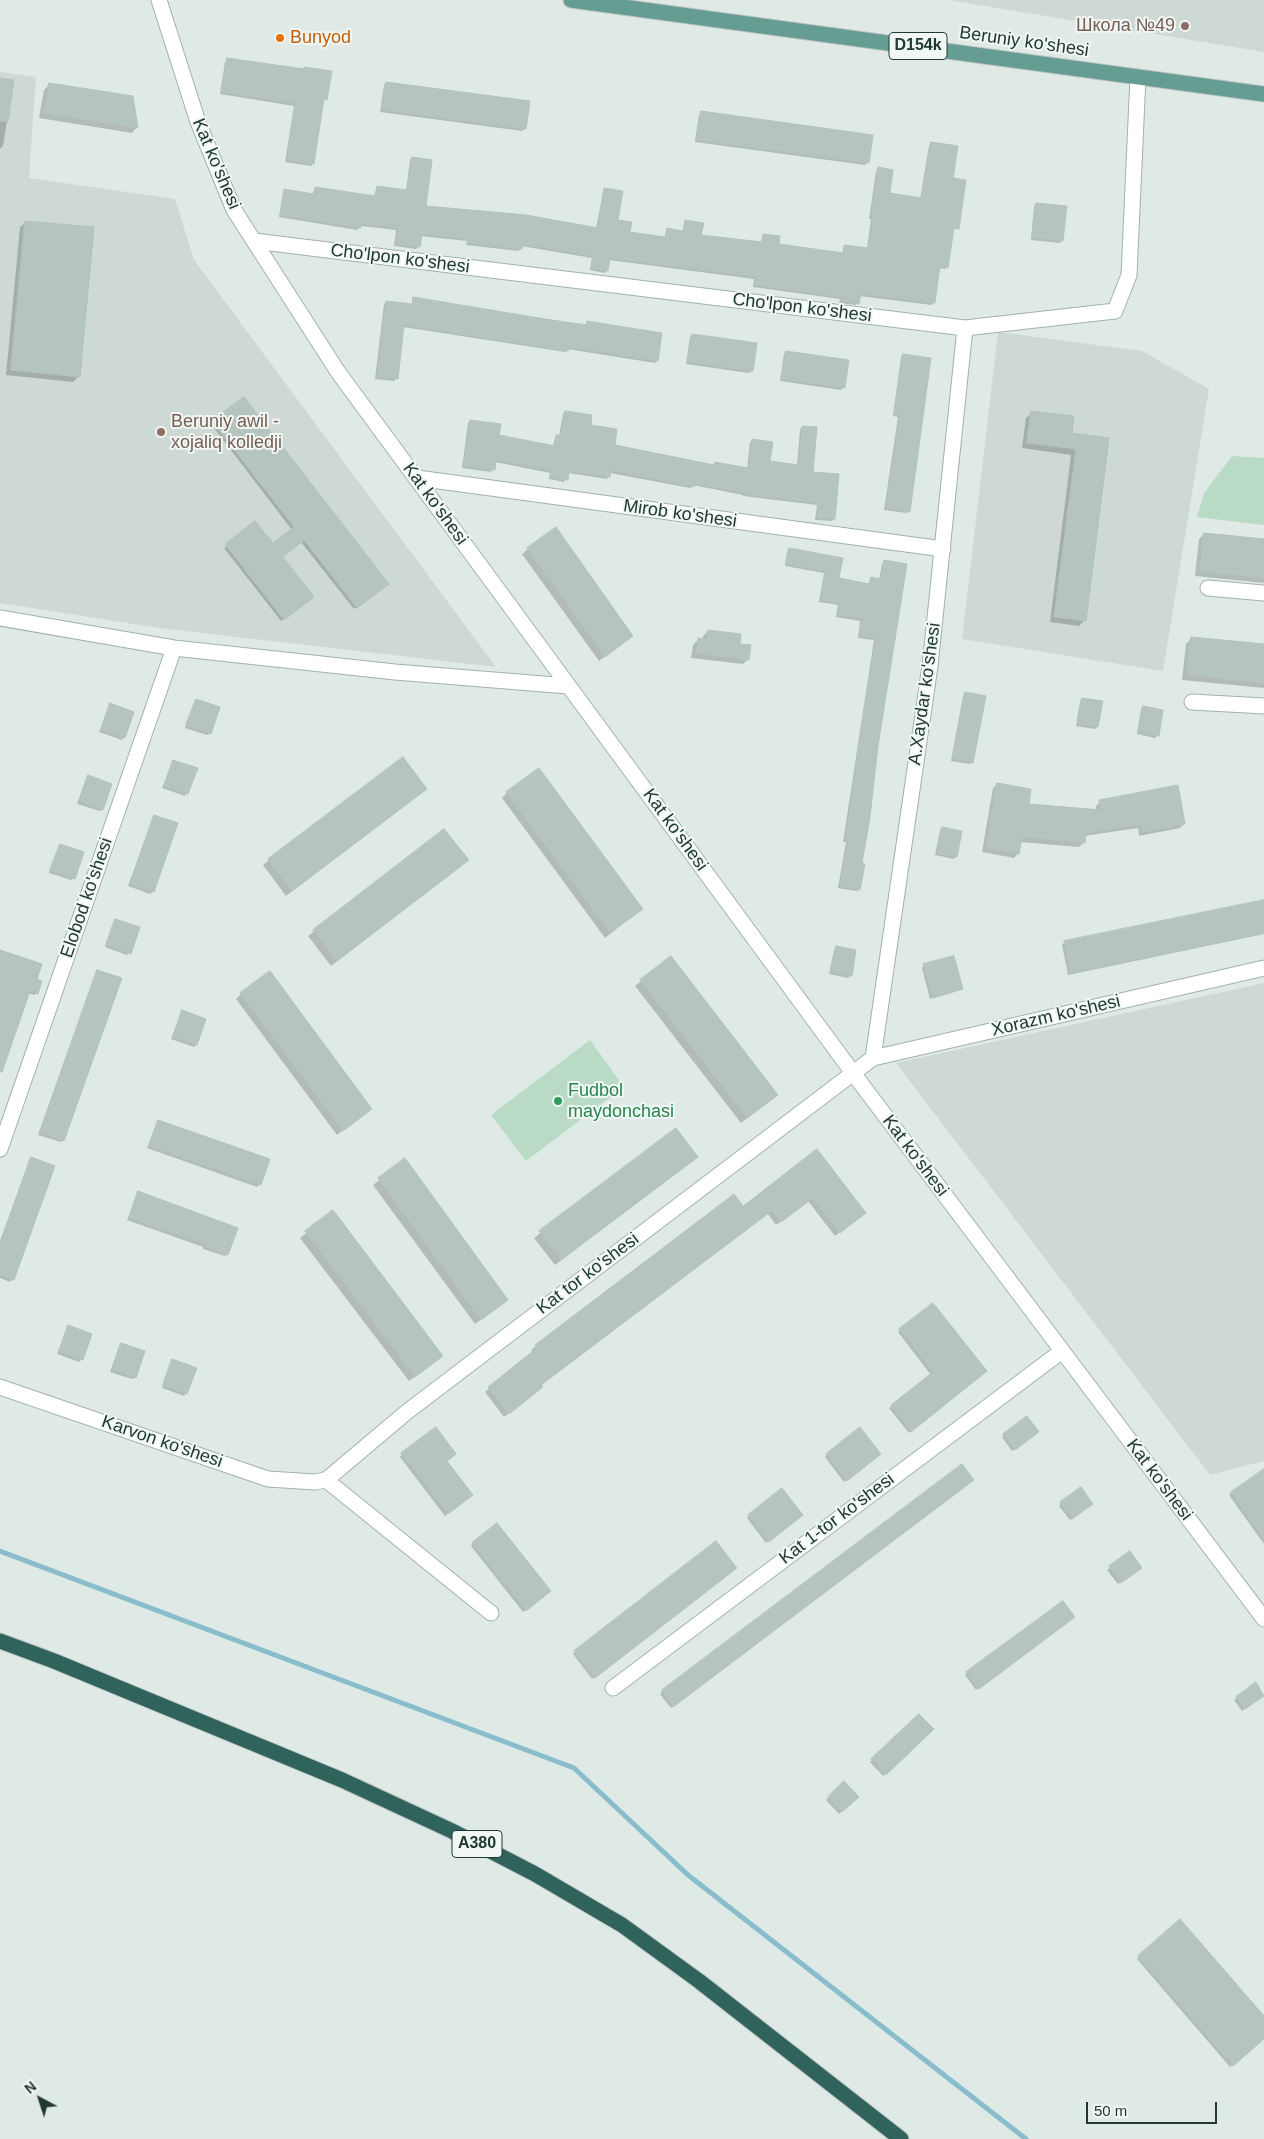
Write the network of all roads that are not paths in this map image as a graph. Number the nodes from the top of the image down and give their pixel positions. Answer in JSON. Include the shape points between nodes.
{"nodes":[{"id":1,"x":158,"y":0,"type":"edge"},
{"id":2,"x":571,"y":0,"type":"edge"},
{"id":3,"x":1138,"y":76,"type":"junction"},
{"id":4,"x":1264,"y":94,"type":"edge"},
{"id":5,"x":254,"y":241,"type":"junction"},
{"id":6,"x":965,"y":328,"type":"junction"},
{"id":7,"x":416,"y":478,"type":"junction"},
{"id":8,"x":943,"y":549,"type":"junction"},
{"id":9,"x":1208,"y":588,"type":"dead end"},
{"id":10,"x":1264,"y":593,"type":"edge"},
{"id":11,"x":0,"y":618,"type":"edge"},
{"id":12,"x":174,"y":648,"type":"junction"},
{"id":13,"x":568,"y":686,"type":"junction"},
{"id":14,"x":1192,"y":702,"type":"dead end"},
{"id":15,"x":1264,"y":706,"type":"edge"},
{"id":16,"x":1264,"y":968,"type":"edge"},
{"id":17,"x":873,"y":1058,"type":"junction"},
{"id":18,"x":853,"y":1073,"type":"junction"},
{"id":19,"x":0,"y":1149,"type":"edge"},
{"id":20,"x":1062,"y":1351,"type":"junction"},
{"id":21,"x":0,"y":1387,"type":"edge"},
{"id":22,"x":326,"y":1480,"type":"junction"},
{"id":23,"x":490,"y":1613,"type":"dead end"},
{"id":24,"x":1264,"y":1619,"type":"edge"},
{"id":25,"x":0,"y":1641,"type":"edge"},
{"id":26,"x":613,"y":1688,"type":"dead end"},
{"id":27,"x":901,"y":2139,"type":"edge"}],
"edges":[{"from":1,"to":5,"type":"street","name":"Kat ko'shesi","via":[[198,122],[234,210]]},
{"from":2,"to":3,"type":"main road","name":"Beruniy ko'shesi","number":"D154k"},
{"from":3,"to":4,"type":"main road","name":"Beruniy ko'shesi","number":"D154k"},
{"from":3,"to":6,"type":"street","name":"Cho'lpon ko'shesi","via":[[1129,275],[1115,312]]},
{"from":5,"to":6,"type":"street","name":"Cho'lpon ko'shesi"},
{"from":5,"to":7,"type":"street","name":"Kat ko'shesi","via":[[338,372]]},
{"from":6,"to":8,"type":"street","name":"A.Xaydar ko'shesi"},
{"from":7,"to":8,"type":"street","name":"Mirob ko'shesi"},
{"from":7,"to":13,"type":"street","name":"Kat ko'shesi"},
{"from":8,"to":17,"type":"street","name":"A.Xaydar ko'shesi","via":[[930,666]]},
{"from":9,"to":10,"type":"street"},
{"from":11,"to":12,"type":"street"},
{"from":12,"to":13,"type":"street","via":[[395,672]]},
{"from":12,"to":19,"type":"street","name":"Elobod ko'shesi"},
{"from":13,"to":18,"type":"street","name":"Kat ko'shesi"},
{"from":14,"to":15,"type":"street"},
{"from":16,"to":17,"type":"street","name":"Xorazm ko'shesi"},
{"from":17,"to":18,"type":"street","name":"Xorazm ko'shesi"},
{"from":18,"to":20,"type":"street","name":"Kat ko'shesi"},
{"from":18,"to":22,"type":"street","name":"Kat tor ko'shesi","via":[[408,1411]]},
{"from":20,"to":24,"type":"street","name":"Kat ko'shesi"},
{"from":20,"to":26,"type":"street","name":"Kat 1-tor ko'shesi"},
{"from":21,"to":22,"type":"street","name":"Karvon ko'shesi","via":[[268,1479]]},
{"from":22,"to":23,"type":"street"},
{"from":25,"to":27,"type":"highway","number":"A380","via":[[342,1780],[535,1874],[622,1925]]}]}
